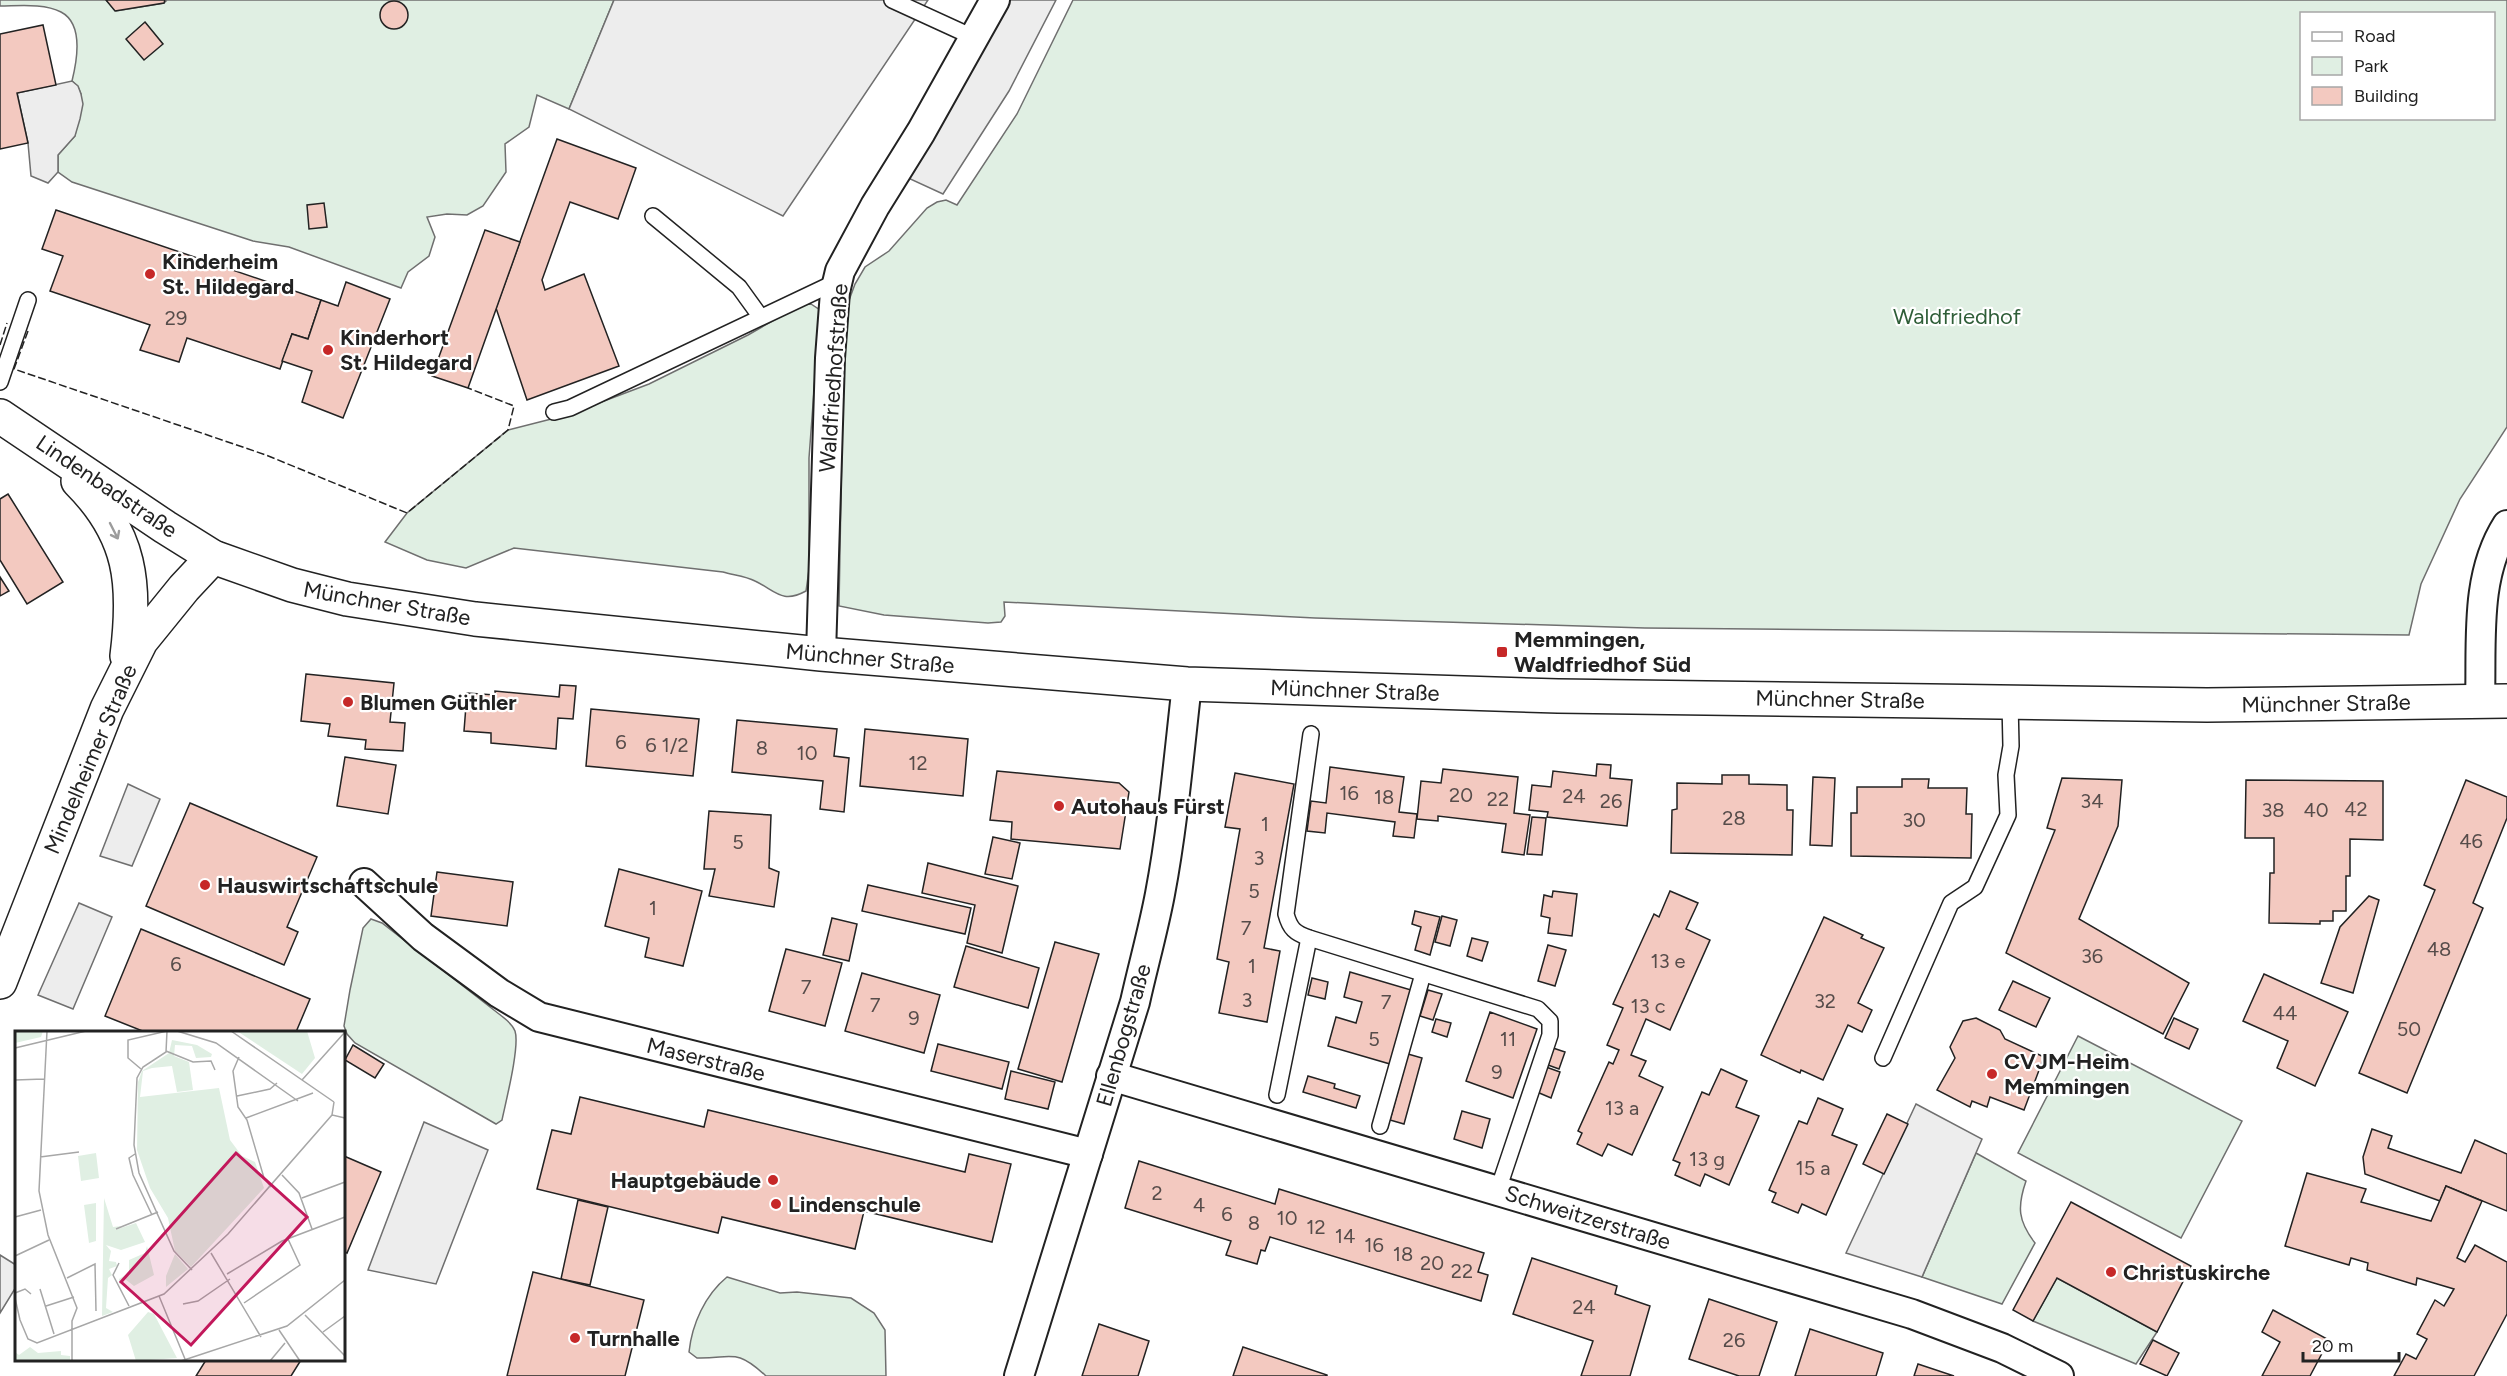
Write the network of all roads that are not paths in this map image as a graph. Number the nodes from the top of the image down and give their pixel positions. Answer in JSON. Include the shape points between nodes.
{"nodes":[{"id":1,"x":892,"y":0,"type":"edge"},
{"id":2,"x":995,"y":0,"type":"edge"},
{"id":3,"x":975,"y":38,"type":"junction"},
{"id":4,"x":653,"y":216,"type":"dead end"},
{"id":5,"x":838,"y":281,"type":"junction"},
{"id":6,"x":28,"y":300,"type":"dead end"},
{"id":7,"x":760,"y":316,"type":"junction"},
{"id":8,"x":0,"y":382,"type":"edge"},
{"id":9,"x":554,"y":412,"type":"dead end"},
{"id":10,"x":0,"y":416,"type":"edge"},
{"id":11,"x":37,"y":439,"type":"junction"},
{"id":12,"x":2507,"y":525,"type":"edge"},
{"id":13,"x":213,"y":557,"type":"junction"},
{"id":14,"x":821,"y":654,"type":"junction"},
{"id":15,"x":126,"y":669,"type":"junction"},
{"id":16,"x":1187,"y":684,"type":"junction"},
{"id":17,"x":2494,"y":701,"type":"edge"},
{"id":18,"x":2010,"y":702,"type":"junction"},
{"id":19,"x":1311,"y":734,"type":"dead end"},
{"id":20,"x":364,"y":883,"type":"dead end"},
{"id":21,"x":1309,"y":938,"type":"junction"},
{"id":22,"x":1423,"y":974,"type":"junction"},
{"id":23,"x":0,"y":982,"type":"edge"},
{"id":24,"x":1883,"y":1058,"type":"dead end"},
{"id":25,"x":1112,"y":1076,"type":"junction"},
{"id":26,"x":1276,"y":1095,"type":"dead end"},
{"id":27,"x":1380,"y":1126,"type":"dead end"},
{"id":28,"x":1088,"y":1154,"type":"junction"},
{"id":29,"x":1498,"y":1190,"type":"junction"},
{"id":30,"x":1018,"y":1376,"type":"edge"},
{"id":31,"x":2059,"y":1376,"type":"edge"}],
"edges":[{"from":1,"to":3,"type":"lane"},
{"from":2,"to":3,"type":"street","name":"Waldfriedhofstraße"},
{"from":3,"to":5,"type":"street","name":"Waldfriedhofstraße","via":[[874,206]]},
{"from":4,"to":7,"type":"lane","via":[[738,287]]},
{"from":5,"to":7,"type":"lane"},
{"from":5,"to":14,"type":"street","name":"Waldfriedhofstraße","via":[[829,370]]},
{"from":6,"to":8,"type":"lane"},
{"from":7,"to":9,"type":"lane","via":[[570,408]]},
{"from":10,"to":11,"type":"street","name":"Lindenbadstraße"},
{"from":11,"to":13,"type":"street","name":"Lindenbadstraße"},
{"from":11,"to":15,"type":"street","one_way":true,"via":[[100,502],[123,549],[133,613]]},
{"from":12,"to":17,"type":"street","via":[[2490,560],[2482,603]]},
{"from":13,"to":14,"type":"street","name":"Münchner Straße","via":[[292,585],[412,611]]},
{"from":13,"to":15,"type":"street","name":"Mindelheimer Straße","via":[[156,620]]},
{"from":14,"to":16,"type":"street","name":"Münchner Straße"},
{"from":15,"to":23,"type":"street","name":"Mindelheimer Straße"},
{"from":16,"to":18,"type":"street","name":"Münchner Straße","via":[[1557,696]]},
{"from":16,"to":25,"type":"street","name":"Ellenbogstraße","via":[[1160,893],[1135,1002]]},
{"from":17,"to":18,"type":"street","name":"Münchner Straße","via":[[2206,705]]},
{"from":18,"to":24,"type":"lane","via":[[2008,815],[1975,886],[1951,903]]},
{"from":19,"to":21,"type":"lane","via":[[1287,914],[1290,927]]},
{"from":20,"to":28,"type":"street","name":"Maserstraße","via":[[423,937],[539,1017]]},
{"from":21,"to":22,"type":"lane"},
{"from":21,"to":26,"type":"lane"},
{"from":22,"to":27,"type":"lane"},
{"from":22,"to":29,"type":"lane","via":[[1538,1009],[1550,1021],[1550,1035]]},
{"from":25,"to":28,"type":"street","name":"Ellenbogstraße"},
{"from":25,"to":29,"type":"street","name":"Schweitzerstraße"},
{"from":28,"to":30,"type":"street","name":"Ellenbogstraße"},
{"from":29,"to":31,"type":"street","name":"Schweitzerstraße","via":[[1912,1314],[2002,1348]]}]}
